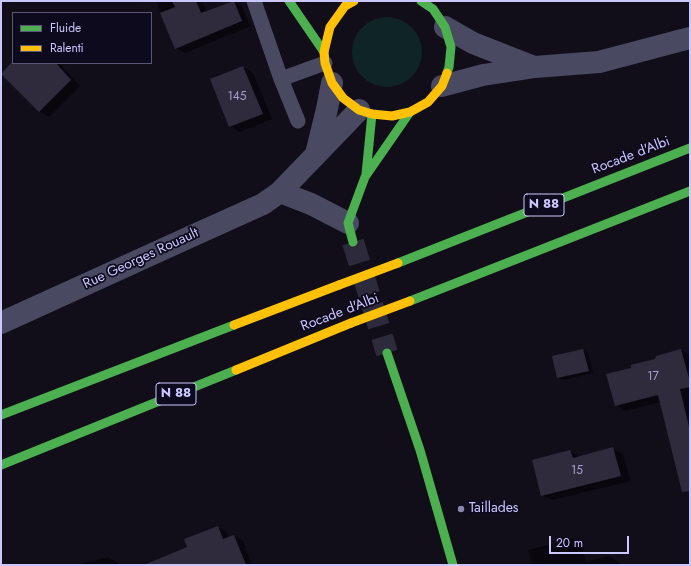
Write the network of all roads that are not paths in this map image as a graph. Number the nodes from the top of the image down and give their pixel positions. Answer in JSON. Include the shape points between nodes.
{"nodes":[{"id":1,"x":254,"y":1,"type":"edge"},
{"id":2,"x":289,"y":1,"type":"edge"},
{"id":3,"x":354,"y":1,"type":"edge"},
{"id":4,"x":428,"y":4,"type":"edge"},
{"id":5,"x":445,"y":27,"type":"junction"},
{"id":6,"x":690,"y":38,"type":"edge"},
{"id":7,"x":327,"y":66,"type":"junction"},
{"id":8,"x":535,"y":67,"type":"junction"},
{"id":9,"x":280,"y":79,"type":"junction"},
{"id":10,"x":442,"y":86,"type":"junction"},
{"id":11,"x":366,"y":112,"type":"junction"},
{"id":12,"x":410,"y":112,"type":"junction"},
{"id":13,"x":298,"y":121,"type":"dead end"},
{"id":14,"x":690,"y":148,"type":"edge"},
{"id":15,"x":315,"y":156,"type":"junction"},
{"id":16,"x":365,"y":177,"type":"junction"},
{"id":17,"x":690,"y":191,"type":"edge"},
{"id":18,"x":280,"y":192,"type":"junction"},
{"id":19,"x":350,"y":232,"type":"joint"},
{"id":20,"x":1,"y":323,"type":"edge"},
{"id":21,"x":387,"y":352,"type":"tunnel mouth"},
{"id":22,"x":1,"y":415,"type":"edge"},
{"id":23,"x":1,"y":465,"type":"edge"},
{"id":24,"x":453,"y":565,"type":"edge"}],
"edges":[{"from":1,"to":9,"type":"lane"},
{"from":2,"to":7,"type":"main road"},
{"from":3,"to":7,"type":"main road","via":[[346,6],[330,27]]},
{"from":4,"to":5,"type":"main road"},
{"from":5,"to":8,"type":"street","via":[[473,43]]},
{"from":5,"to":10,"type":"main road","via":[[450,47],[449,67]]},
{"from":6,"to":8,"type":"street","via":[[599,62]]},
{"from":7,"to":9,"type":"lane"},
{"from":7,"to":11,"type":"main road","via":[[343,98]]},
{"from":7,"to":15,"type":"street","name":"Rue Georges Rouault","via":[[328,109]]},
{"from":8,"to":10,"type":"street","via":[[483,75]]},
{"from":9,"to":13,"type":"lane"},
{"from":10,"to":12,"type":"main road","via":[[428,102]]},
{"from":11,"to":12,"type":"main road","via":[[392,116]]},
{"from":11,"to":15,"type":"street","name":"Rue Georges Rouault"},
{"from":11,"to":16,"type":"main road"},
{"from":12,"to":16,"type":"main road"},
{"from":14,"to":22,"type":"main road","name":"Rocade d'Albi","number":"N 88","bridge":true},
{"from":15,"to":18,"type":"street","name":"Rue Georges Rouault"},
{"from":16,"to":19,"type":"main road"},
{"from":17,"to":23,"type":"main road","name":"Rocade d'Albi","number":"N 88","bridge":true},
{"from":18,"to":19,"type":"street","via":[[311,204]]},
{"from":18,"to":20,"type":"street","name":"Rue Georges Rouault","via":[[263,204]]},
{"from":21,"to":24,"type":"main road","via":[[420,450]]}]}
